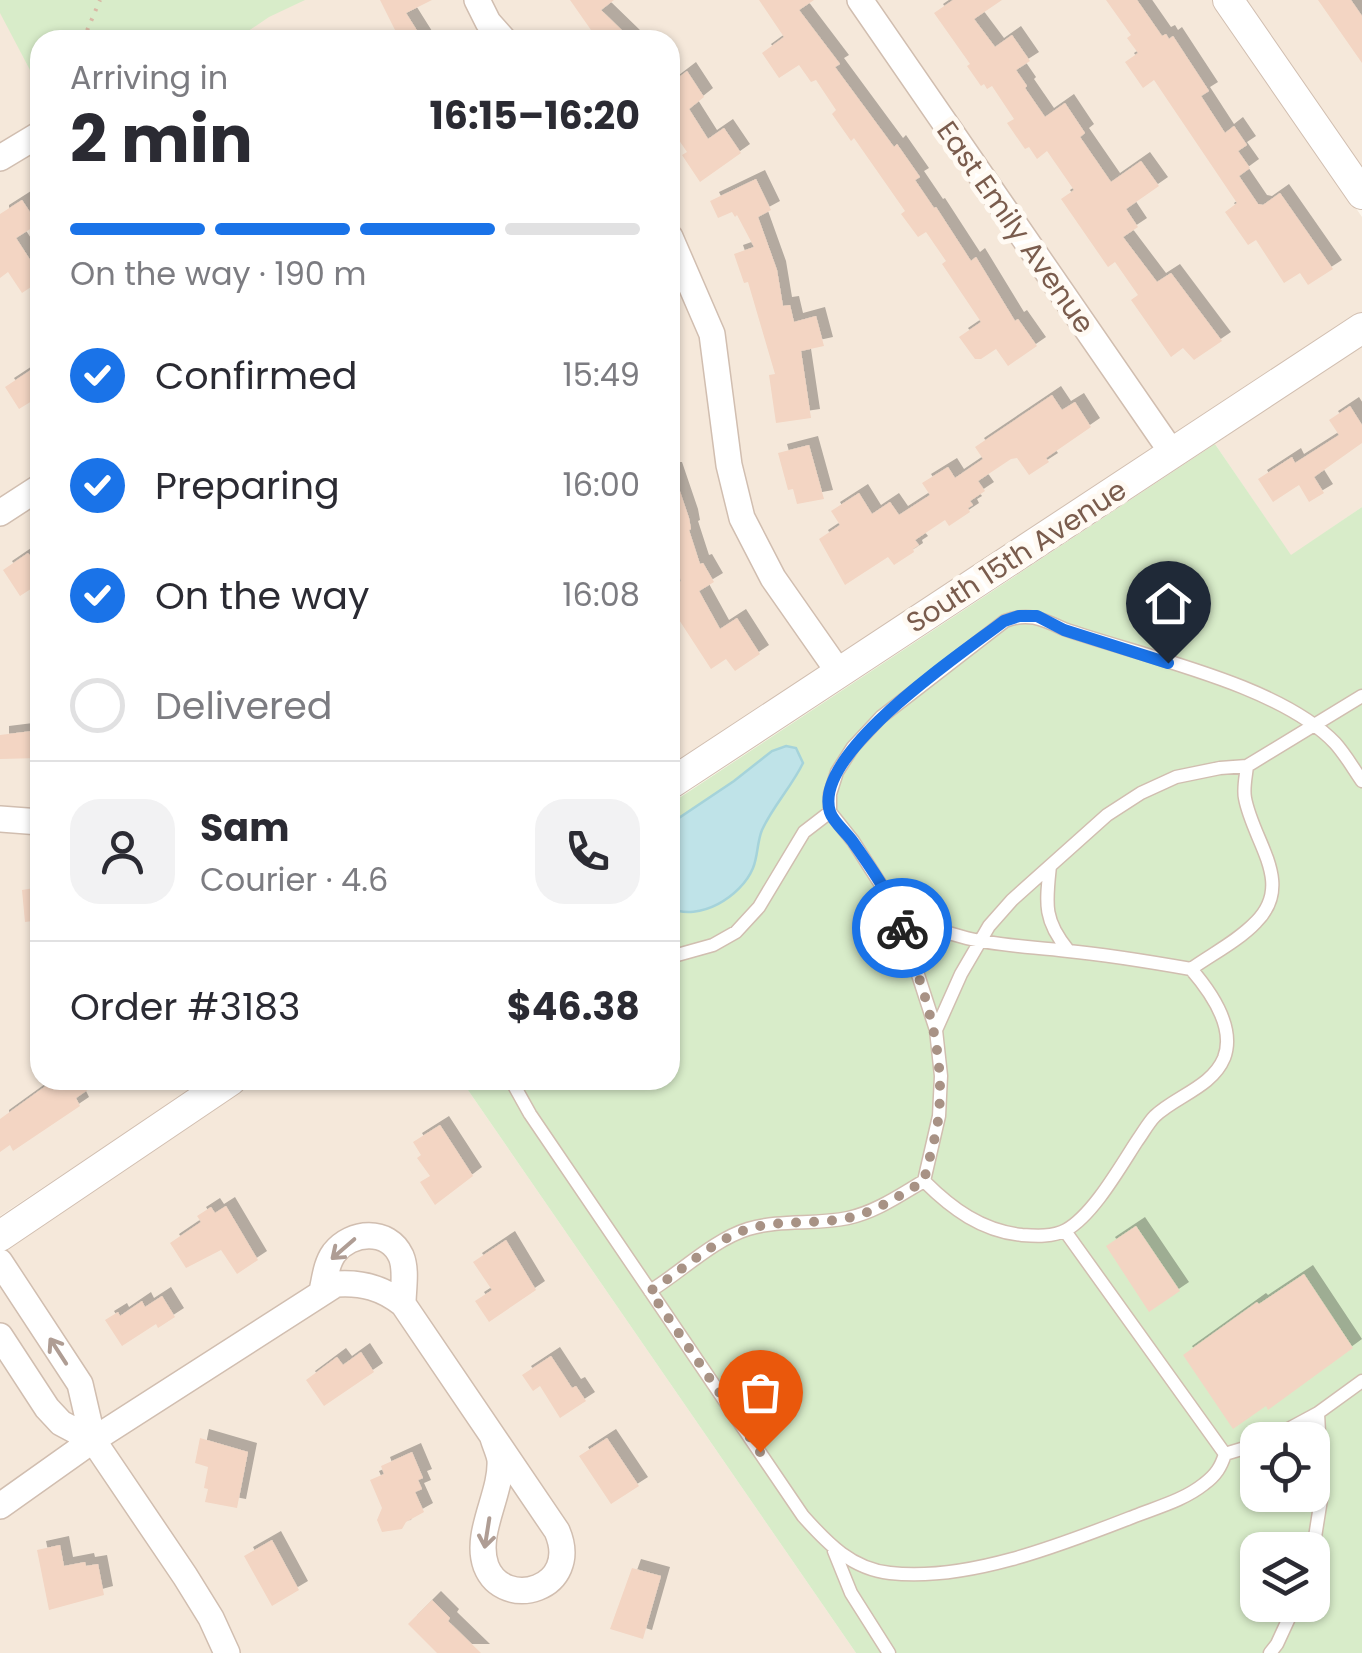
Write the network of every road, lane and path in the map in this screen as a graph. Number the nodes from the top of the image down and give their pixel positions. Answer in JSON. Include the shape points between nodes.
{"nodes":[{"id":1,"x":100,"y":0,"type":"edge"},
{"id":2,"x":478,"y":0,"type":"edge"},
{"id":3,"x":860,"y":0,"type":"edge"},
{"id":4,"x":1228,"y":0,"type":"edge"},
{"id":5,"x":88,"y":30,"type":"edge"},
{"id":6,"x":495,"y":30,"type":"edge"},
{"id":7,"x":30,"y":140,"type":"edge"},
{"id":8,"x":0,"y":158,"type":"edge"},
{"id":9,"x":1362,"y":194,"type":"edge"},
{"id":10,"x":680,"y":261,"type":"edge"},
{"id":11,"x":1362,"y":328,"type":"edge"},
{"id":12,"x":1173,"y":454,"type":"junction"},
{"id":13,"x":30,"y":494,"type":"edge"},
{"id":14,"x":0,"y":513,"type":"edge"},
{"id":15,"x":838,"y":672,"type":"junction"},
{"id":16,"x":1362,"y":696,"type":"edge"},
{"id":17,"x":1315,"y":726,"type":"junction"},
{"id":18,"x":1246,"y":766,"type":"junction"},
{"id":19,"x":680,"y":777,"type":"edge"},
{"id":20,"x":1362,"y":781,"type":"edge"},
{"id":21,"x":830,"y":812,"type":"junction"},
{"id":22,"x":0,"y":819,"type":"edge"},
{"id":23,"x":30,"y":821,"type":"edge"},
{"id":24,"x":1050,"y":866,"type":"junction"},
{"id":25,"x":896,"y":910,"type":"junction"},
{"id":26,"x":978,"y":943,"type":"junction"},
{"id":27,"x":1068,"y":950,"type":"junction"},
{"id":28,"x":680,"y":954,"type":"edge"},
{"id":29,"x":1192,"y":969,"type":"junction"},
{"id":30,"x":936,"y":1030,"type":"junction"},
{"id":31,"x":217,"y":1090,"type":"edge"},
{"id":32,"x":517,"y":1090,"type":"edge"},
{"id":33,"x":924,"y":1181,"type":"junction"},
{"id":34,"x":1065,"y":1231,"type":"junction"},
{"id":35,"x":0,"y":1236,"type":"edge"},
{"id":36,"x":0,"y":1262,"type":"edge"},
{"id":37,"x":322,"y":1291,"type":"junction"},
{"id":38,"x":650,"y":1291,"type":"junction"},
{"id":39,"x":403,"y":1304,"type":"junction"},
{"id":40,"x":0,"y":1336,"type":"edge"},
{"id":41,"x":1362,"y":1381,"type":"edge"},
{"id":42,"x":1318,"y":1414,"type":"junction"},
{"id":43,"x":1303,"y":1422,"type":"edge"},
{"id":44,"x":493,"y":1438,"type":"junction"},
{"id":45,"x":92,"y":1440,"type":"junction"},
{"id":46,"x":1240,"y":1449,"type":"edge"},
{"id":47,"x":1225,"y":1454,"type":"junction"},
{"id":48,"x":0,"y":1506,"type":"edge"},
{"id":49,"x":1316,"y":1532,"type":"edge"},
{"id":50,"x":834,"y":1551,"type":"junction"},
{"id":51,"x":1288,"y":1622,"type":"edge"},
{"id":52,"x":227,"y":1653,"type":"edge"},
{"id":53,"x":889,"y":1653,"type":"edge"},
{"id":54,"x":1270,"y":1653,"type":"edge"}],
"edges":[{"from":1,"to":5,"type":"path"},
{"from":2,"to":6,"type":"street"},
{"from":3,"to":12,"type":"street","name":"East Emily Avenue"},
{"from":4,"to":9,"type":"street"},
{"from":7,"to":8,"type":"street"},
{"from":10,"to":15,"type":"street","via":[[712,334],[742,518],[773,578]]},
{"from":11,"to":12,"type":"street","name":"South 15th Avenue"},
{"from":12,"to":15,"type":"street","name":"South 15th Avenue"},
{"from":13,"to":14,"type":"street"},
{"from":15,"to":19,"type":"street","name":"South 15th Avenue"},
{"from":16,"to":17,"type":"lane"},
{"from":17,"to":18,"type":"lane"},
{"from":17,"to":20,"type":"lane"},
{"from":17,"to":21,"type":"lane","via":[[1251,692],[1037,616],[1019,616],[881,717],[837,772]]},
{"from":18,"to":24,"type":"lane","via":[[1176,777],[1141,792]]},
{"from":18,"to":29,"type":"lane","via":[[1244,795],[1275,893],[1254,925]]},
{"from":21,"to":25,"type":"lane"},
{"from":21,"to":28,"type":"lane","via":[[804,832],[736,932]]},
{"from":22,"to":23,"type":"street"},
{"from":24,"to":26,"type":"lane"},
{"from":24,"to":27,"type":"lane","via":[[1046,912]]},
{"from":25,"to":26,"type":"lane"},
{"from":25,"to":30,"type":"lane"},
{"from":26,"to":27,"type":"lane"},
{"from":26,"to":30,"type":"lane"},
{"from":27,"to":29,"type":"lane"},
{"from":29,"to":34,"type":"lane","via":[[1221,1016],[1224,1056],[1213,1074],[1154,1116],[1083,1216]]},
{"from":30,"to":33,"type":"lane","via":[[939,1116]]},
{"from":31,"to":35,"type":"street"},
{"from":32,"to":38,"type":"lane"},
{"from":33,"to":34,"type":"lane","via":[[948,1205],[1008,1234]]},
{"from":33,"to":38,"type":"lane","via":[[852,1217],[744,1230]]},
{"from":34,"to":47,"type":"lane"},
{"from":45,"to":36,"type":"street","one_way":true,"via":[[80,1384]]},
{"from":37,"to":39,"type":"street","via":[[336,1284],[370,1286]]},
{"from":39,"to":37,"type":"street","one_way":true,"via":[[402,1258],[372,1234],[334,1253]]},
{"from":37,"to":45,"type":"street"},
{"from":38,"to":50,"type":"lane","via":[[803,1516]]},
{"from":39,"to":44,"type":"street"},
{"from":40,"to":45,"type":"street","via":[[61,1423]]},
{"from":41,"to":42,"type":"lane"},
{"from":42,"to":43,"type":"lane"},
{"from":42,"to":49,"type":"lane","via":[[1322,1492]]},
{"from":44,"to":44,"type":"street","one_way":true,"via":[[500,1459],[484,1557],[496,1581],[520,1591],[556,1575],[562,1543]]},
{"from":45,"to":48,"type":"street"},
{"from":45,"to":52,"type":"street","via":[[194,1590]]},
{"from":46,"to":47,"type":"lane"},
{"from":47,"to":50,"type":"lane","via":[[1220,1470],[1178,1500],[986,1564],[889,1574]]},
{"from":50,"to":53,"type":"lane"},
{"from":51,"to":54,"type":"lane"}]}
